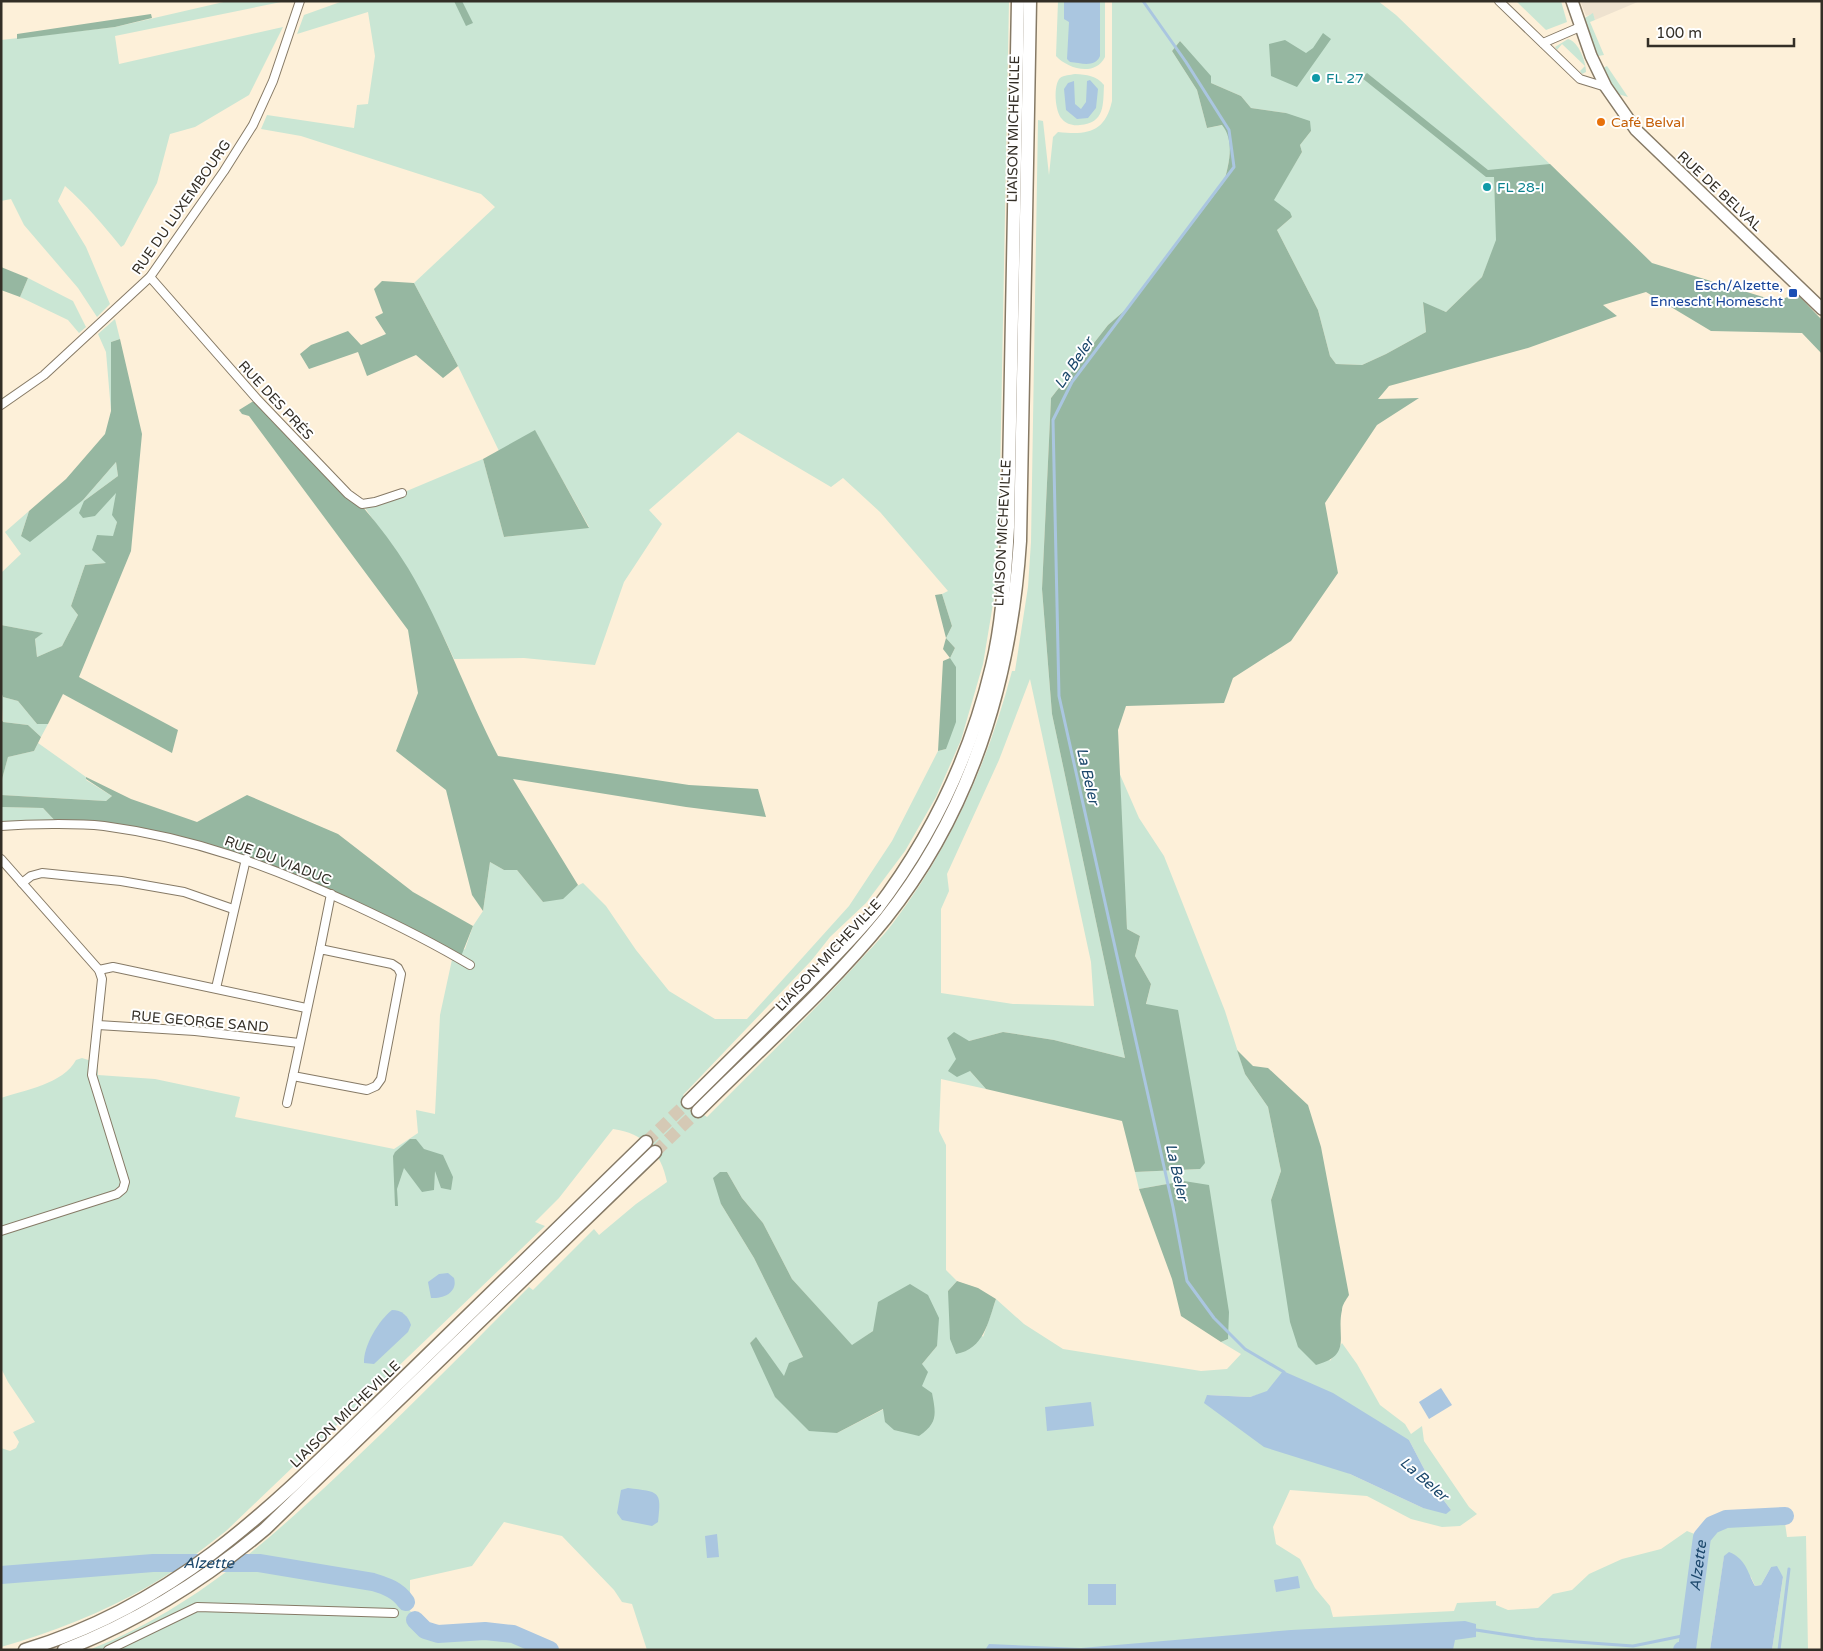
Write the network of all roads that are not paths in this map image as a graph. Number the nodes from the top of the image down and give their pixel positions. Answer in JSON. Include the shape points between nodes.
{"nodes":[{"id":1,"x":300,"y":1,"type":"edge"},
{"id":2,"x":1018,"y":1,"type":"edge"},
{"id":3,"x":1030,"y":1,"type":"edge"},
{"id":4,"x":1500,"y":1,"type":"edge"},
{"id":5,"x":1572,"y":1,"type":"edge"},
{"id":6,"x":1580,"y":26,"type":"junction"},
{"id":7,"x":1542,"y":43,"type":"junction"},
{"id":8,"x":1606,"y":87,"type":"junction"},
{"id":9,"x":150,"y":277,"type":"junction"},
{"id":10,"x":1822,"y":309,"type":"edge"},
{"id":11,"x":1,"y":405,"type":"edge"},
{"id":12,"x":402,"y":494,"type":"dead end"},
{"id":13,"x":1,"y":826,"type":"edge"},
{"id":14,"x":246,"y":859,"type":"junction"},
{"id":15,"x":1,"y":860,"type":"edge"},
{"id":16,"x":22,"y":883,"type":"junction"},
{"id":17,"x":331,"y":894,"type":"junction"},
{"id":18,"x":233,"y":909,"type":"junction"},
{"id":19,"x":320,"y":949,"type":"junction"},
{"id":20,"x":470,"y":965,"type":"dead end"},
{"id":21,"x":99,"y":970,"type":"junction"},
{"id":22,"x":216,"y":988,"type":"junction"},
{"id":23,"x":306,"y":1008,"type":"junction"},
{"id":24,"x":98,"y":1025,"type":"junction"},
{"id":25,"x":299,"y":1043,"type":"junction"},
{"id":26,"x":293,"y":1076,"type":"junction"},
{"id":27,"x":287,"y":1103,"type":"dead end"},
{"id":28,"x":646,"y":1142,"type":"tunnel mouth"},
{"id":29,"x":655,"y":1152,"type":"tunnel mouth"},
{"id":30,"x":1,"y":1231,"type":"edge"},
{"id":31,"x":394,"y":1612,"type":"dead end"},
{"id":32,"x":25,"y":1650,"type":"edge"},
{"id":33,"x":64,"y":1650,"type":"edge"},
{"id":34,"x":108,"y":1650,"type":"edge"}],
"edges":[{"from":1,"to":9,"type":"street","name":"RUE DU LUXEMBOURG","via":[[274,81],[253,125]]},
{"from":2,"to":3,"type":"highway","name":"LIAISON MICHEVILLE","via":[[1005,576],[992,665],[974,725],[944,800],[913,857],[875,911],[693,1106],[829,980],[885,918],[923,864],[956,805],[993,711],[1011,627],[1020,541]]},
{"from":4,"to":7,"type":"street"},
{"from":5,"to":6,"type":"main road","name":"RUE DE BELVAL"},
{"from":6,"to":7,"type":"street"},
{"from":6,"to":8,"type":"main road","name":"RUE DE BELVAL"},
{"from":7,"to":8,"type":"street","via":[[1580,79]]},
{"from":8,"to":10,"type":"main road","name":"RUE DE BELVAL","via":[[1636,130],[1654,149]]},
{"from":9,"to":11,"type":"street","name":"RUE DU LUXEMBOURG","via":[[44,375]]},
{"from":9,"to":12,"type":"street","name":"RUE DES PRÉS","via":[[257,399],[348,494],[362,504]]},
{"from":13,"to":14,"type":"street","name":"RUE DU VIADUC","via":[[102,826],[216,849]]},
{"from":14,"to":17,"type":"street","name":"RUE DU VIADUC"},
{"from":14,"to":18,"type":"street"},
{"from":15,"to":16,"type":"street"},
{"from":16,"to":18,"type":"street","via":[[42,873],[121,881],[184,892]]},
{"from":16,"to":21,"type":"street"},
{"from":17,"to":19,"type":"street"},
{"from":17,"to":20,"type":"street","name":"RUE DU VIADUC","via":[[412,931]]},
{"from":18,"to":22,"type":"street"},
{"from":19,"to":23,"type":"street"},
{"from":19,"to":26,"type":"street","via":[[392,964],[401,974],[381,1079],[367,1090]]},
{"from":21,"to":22,"type":"street","via":[[114,967]]},
{"from":21,"to":24,"type":"street","via":[[102,979]]},
{"from":22,"to":23,"type":"street"},
{"from":23,"to":25,"type":"street"},
{"from":24,"to":25,"type":"street","name":"RUE GEORGE SAND","via":[[195,1031]]},
{"from":24,"to":30,"type":"street","via":[[92,1075],[125,1182],[123,1189],[117,1194]]},
{"from":25,"to":26,"type":"street"},
{"from":26,"to":27,"type":"street"},
{"from":28,"to":32,"type":"highway","name":"LIAISON MICHEVILLE","via":[[254,1522],[157,1593],[99,1622]]},
{"from":29,"to":33,"type":"highway","name":"LIAISON MICHEVILLE","via":[[360,1439],[233,1556],[162,1604],[105,1634]]},
{"from":31,"to":34,"type":"street","via":[[197,1607]]}]}
